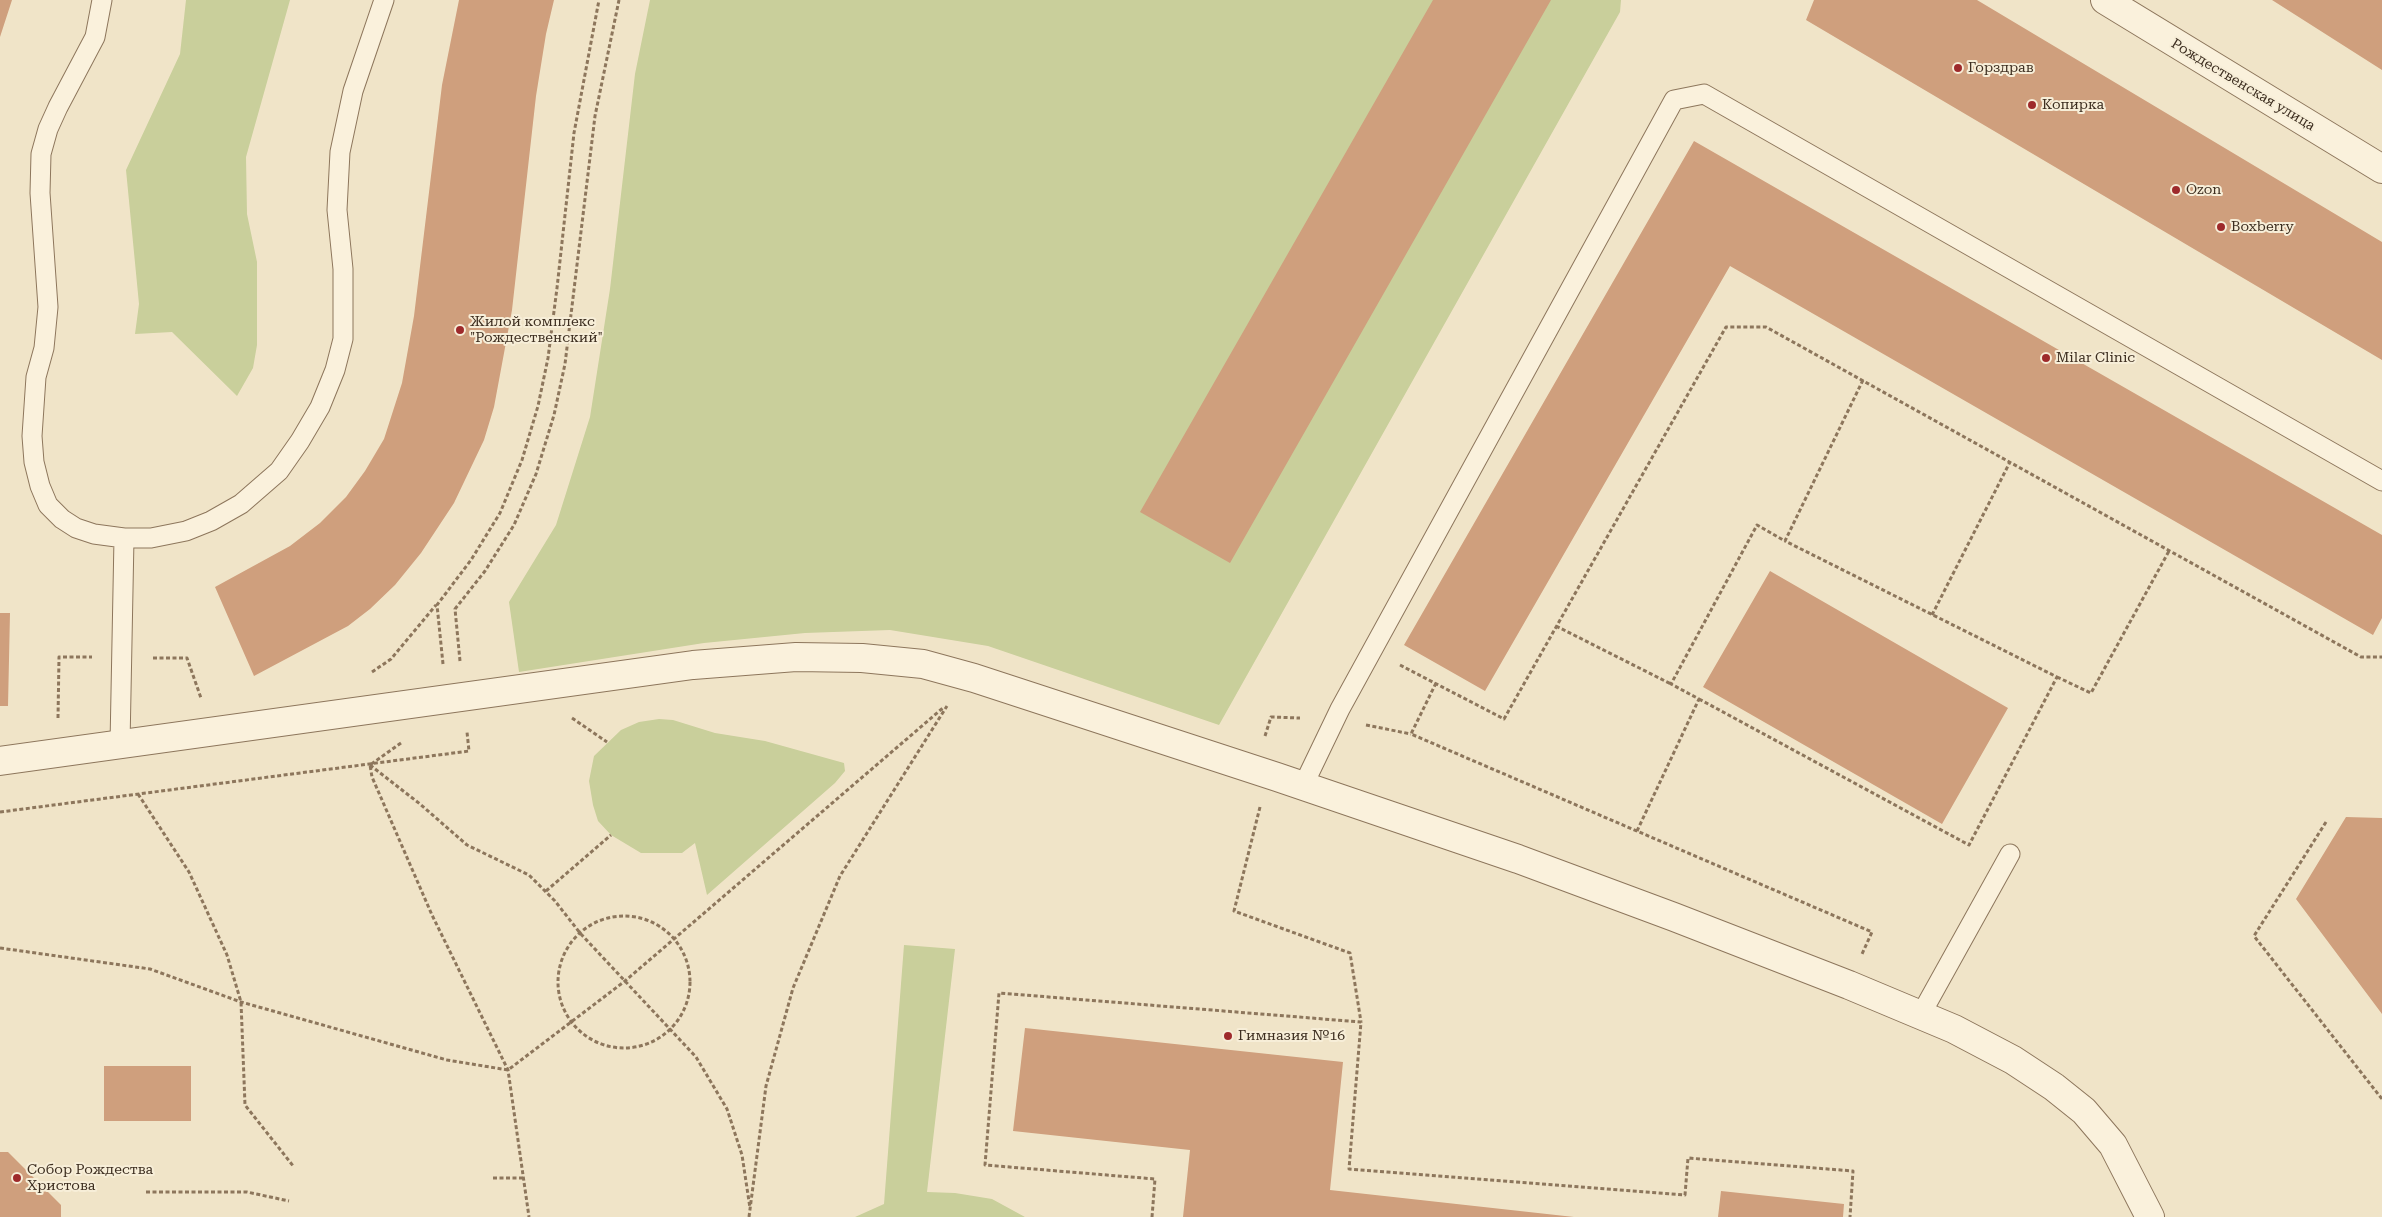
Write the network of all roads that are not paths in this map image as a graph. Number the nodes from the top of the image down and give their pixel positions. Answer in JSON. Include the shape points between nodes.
{"nodes":[{"id":1,"x":102,"y":0,"type":"edge"},
{"id":2,"x":384,"y":0,"type":"edge"},
{"id":3,"x":2105,"y":0,"type":"edge"},
{"id":4,"x":2382,"y":169,"type":"edge"},
{"id":5,"x":2382,"y":481,"type":"edge"},
{"id":6,"x":124,"y":538,"type":"junction"},
{"id":7,"x":120,"y":744,"type":"junction"},
{"id":8,"x":0,"y":761,"type":"edge"},
{"id":9,"x":1303,"y":786,"type":"junction"},
{"id":10,"x":2010,"y":854,"type":"dead end"},
{"id":11,"x":1920,"y":1016,"type":"junction"},
{"id":12,"x":2150,"y":1217,"type":"edge"}],
"edges":[{"from":1,"to":6,"type":"lane","via":[[95,37],[48,129],[42,154],[40,193],[48,307],[32,436],[38,478],[48,505],[76,528]]},
{"from":2,"to":6,"type":"lane","via":[[353,91],[340,152],[337,210],[343,269],[343,339],[320,407],[279,471],[241,504],[186,531],[151,538]]},
{"from":3,"to":4,"type":"street","name":"Рождественская улица"},
{"from":5,"to":9,"type":"lane","via":[[1704,94],[1674,100],[1340,709]]},
{"from":6,"to":7,"type":"lane"},
{"from":7,"to":8,"type":"street"},
{"from":7,"to":9,"type":"street","via":[[693,665],[786,658],[862,658],[923,664],[974,678]]},
{"from":9,"to":11,"type":"street","via":[[1518,859],[1674,917]]},
{"from":10,"to":11,"type":"lane"},
{"from":11,"to":12,"type":"street","via":[[1954,1029],[2013,1060],[2084,1111],[2113,1146]]}]}
